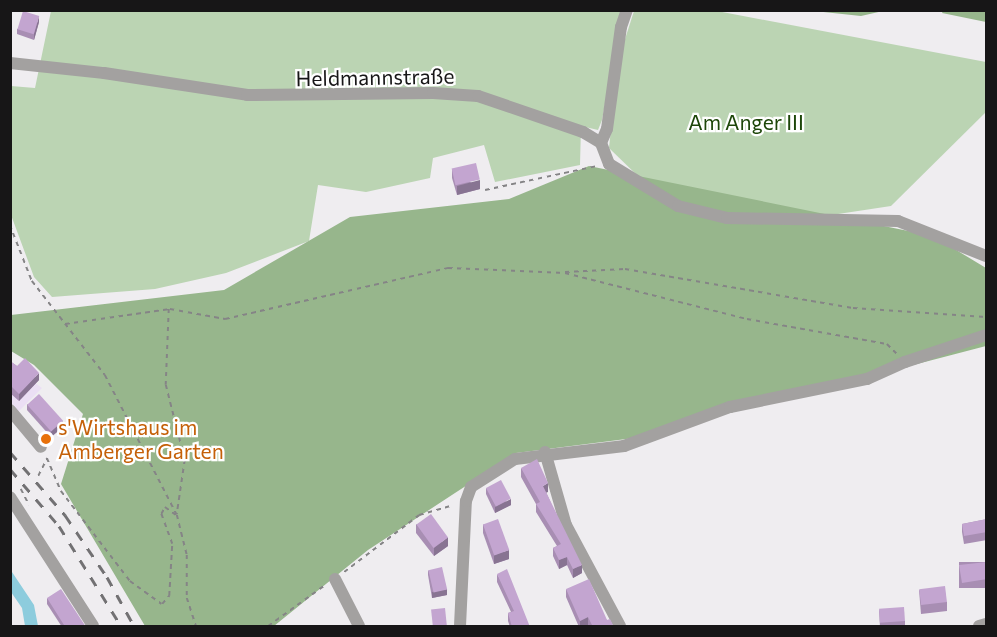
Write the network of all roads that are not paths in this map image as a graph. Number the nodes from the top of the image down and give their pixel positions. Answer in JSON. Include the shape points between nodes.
{"nodes":[{"id":1,"x":627,"y":10,"type":"edge"},
{"id":2,"x":10,"y":63,"type":"edge"},
{"id":3,"x":601,"y":143,"type":"junction"},
{"id":4,"x":987,"y":256,"type":"edge"},
{"id":5,"x":987,"y":336,"type":"edge"},
{"id":6,"x":10,"y":410,"type":"edge"},
{"id":7,"x":545,"y":452,"type":"junction"},
{"id":8,"x":44,"y":453,"type":"road end"},
{"id":9,"x":10,"y":497,"type":"edge"},
{"id":10,"x":335,"y":579,"type":"road end"},
{"id":11,"x":987,"y":624,"type":"edge"},
{"id":12,"x":93,"y":627,"type":"edge"},
{"id":13,"x":359,"y":627,"type":"edge"},
{"id":14,"x":460,"y":627,"type":"edge"},
{"id":15,"x":620,"y":627,"type":"edge"},
{"id":16,"x":979,"y":627,"type":"edge"}],
"edges":[{"from":1,"to":3,"type":"street","via":[[621,27],[607,129]]},
{"from":2,"to":3,"type":"street","name":"Heldmannstraße","via":[[94,71],[247,95],[478,96],[583,132]]},
{"from":3,"to":4,"type":"street","via":[[609,164],[678,206],[727,218],[898,221]]},
{"from":5,"to":7,"type":"street","via":[[905,362],[867,379],[730,407],[624,446]]},
{"from":6,"to":8,"type":"street"},
{"from":7,"to":14,"type":"street","via":[[515,459],[471,487],[466,501]]},
{"from":7,"to":15,"type":"street","via":[[566,525]]},
{"from":9,"to":12,"type":"street"},
{"from":10,"to":13,"type":"street"},
{"from":11,"to":16,"type":"street"}]}
